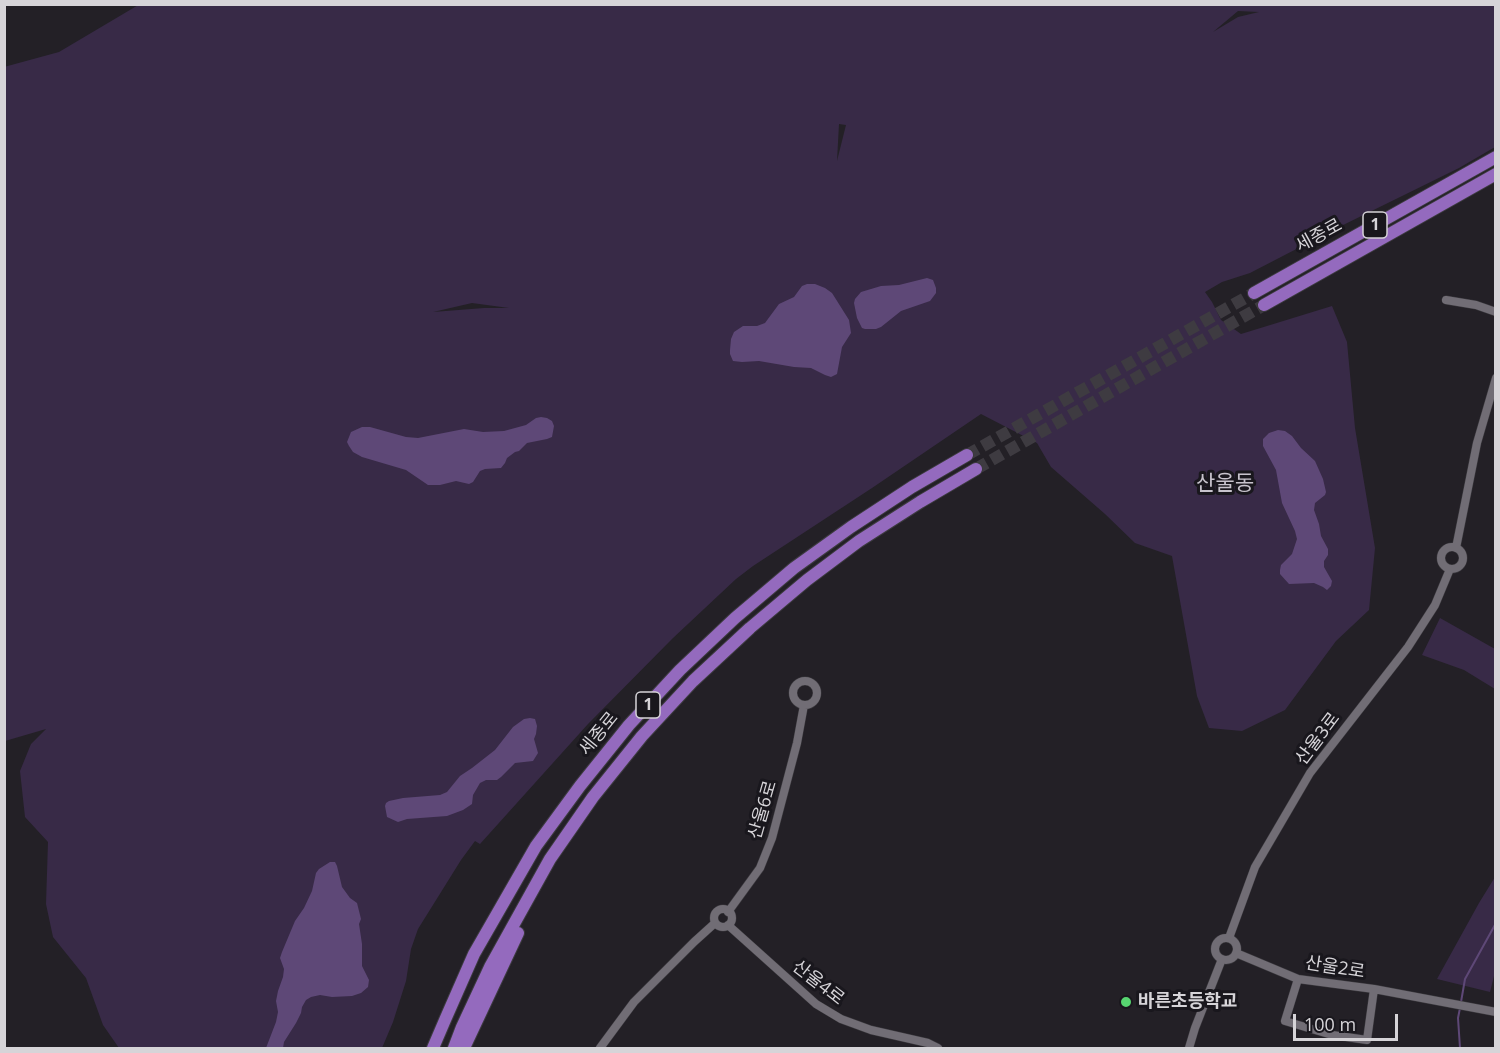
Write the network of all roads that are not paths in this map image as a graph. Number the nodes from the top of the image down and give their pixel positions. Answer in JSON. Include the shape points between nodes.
{"nodes":[{"id":1,"x":1496,"y":157,"type":"edge"},
{"id":2,"x":1496,"y":174,"type":"edge"},
{"id":3,"x":1254,"y":293,"type":"tunnel mouth"},
{"id":4,"x":1446,"y":300,"type":"dead end"},
{"id":5,"x":1264,"y":305,"type":"tunnel mouth"},
{"id":6,"x":1496,"y":314,"type":"edge"},
{"id":7,"x":1495,"y":321,"type":"edge"},
{"id":8,"x":1496,"y":378,"type":"edge"},
{"id":9,"x":968,"y":455,"type":"tunnel mouth"},
{"id":10,"x":976,"y":469,"type":"tunnel mouth"},
{"id":11,"x":1456,"y":548,"type":"junction"},
{"id":12,"x":1450,"y":569,"type":"junction"},
{"id":13,"x":804,"y":705,"type":"dead end"},
{"id":14,"x":580,"y":786,"type":"junction"},
{"id":15,"x":593,"y":797,"type":"junction"},
{"id":16,"x":728,"y":912,"type":"junction"},
{"id":17,"x":715,"y":923,"type":"junction"},
{"id":18,"x":728,"y":925,"type":"junction"},
{"id":19,"x":1229,"y":938,"type":"junction"},
{"id":20,"x":1236,"y":953,"type":"junction"},
{"id":21,"x":1222,"y":959,"type":"junction"},
{"id":22,"x":1298,"y":979,"type":"junction"},
{"id":23,"x":1374,"y":989,"type":"junction"},
{"id":24,"x":1496,"y":1012,"type":"edge"},
{"id":25,"x":424,"y":1048,"type":"edge"},
{"id":26,"x":433,"y":1048,"type":"edge"},
{"id":27,"x":454,"y":1048,"type":"edge"},
{"id":28,"x":464,"y":1048,"type":"edge"},
{"id":29,"x":600,"y":1048,"type":"edge"},
{"id":30,"x":938,"y":1048,"type":"edge"},
{"id":31,"x":1189,"y":1048,"type":"edge"}],
"edges":[{"from":1,"to":3,"type":"highway","name":"세종로","number":"1"},
{"from":2,"to":5,"type":"highway","name":"세종로","number":"1"},
{"from":4,"to":6,"type":"street","via":[[1476,305]]},
{"from":6,"to":7,"type":"street"},
{"from":8,"to":11,"type":"street","via":[[1477,443]]},
{"from":9,"to":14,"type":"highway","name":"세종로","number":"1","via":[[851,527],[735,618],[629,724]]},
{"from":10,"to":15,"type":"highway","name":"세종로","number":"1","via":[[859,541],[750,628],[693,681]]},
{"from":11,"to":12,"type":"street","via":[[1463,560]]},
{"from":11,"to":12,"type":"street","via":[[1446,549],[1441,555],[1444,566]]},
{"from":12,"to":19,"type":"street","name":"산울3로","via":[[1435,605],[1408,647],[1310,773],[1255,867]]},
{"from":13,"to":16,"type":"street","name":"산울6로","via":[[772,838],[760,868]]},
{"from":14,"to":25,"type":"highway","via":[[516,868],[475,940]]},
{"from":14,"to":26,"type":"highway","name":"세종로","number":"1","via":[[536,846],[474,954]]},
{"from":15,"to":27,"type":"highway","name":"세종로","number":"1","via":[[550,859],[490,967]]},
{"from":15,"to":28,"type":"highway","via":[[543,884]]},
{"from":16,"to":17,"type":"street","via":[[716,913]]},
{"from":16,"to":18,"type":"street"},
{"from":17,"to":18,"type":"street"},
{"from":17,"to":29,"type":"street","via":[[634,1002]]},
{"from":18,"to":30,"type":"street","name":"산울4로","via":[[816,1004],[841,1019]]},
{"from":19,"to":20,"type":"street","via":[[1235,942]]},
{"from":19,"to":21,"type":"street","via":[[1222,938],[1215,945],[1215,952]]},
{"from":20,"to":21,"type":"street"},
{"from":20,"to":22,"type":"street","name":"산울2로"},
{"from":21,"to":31,"type":"street"},
{"from":22,"to":23,"type":"street","name":"산울2로"},
{"from":22,"to":23,"type":"street","via":[[1285,1021],[1332,1035],[1367,1040]]},
{"from":23,"to":24,"type":"street","name":"산울2로"}]}
